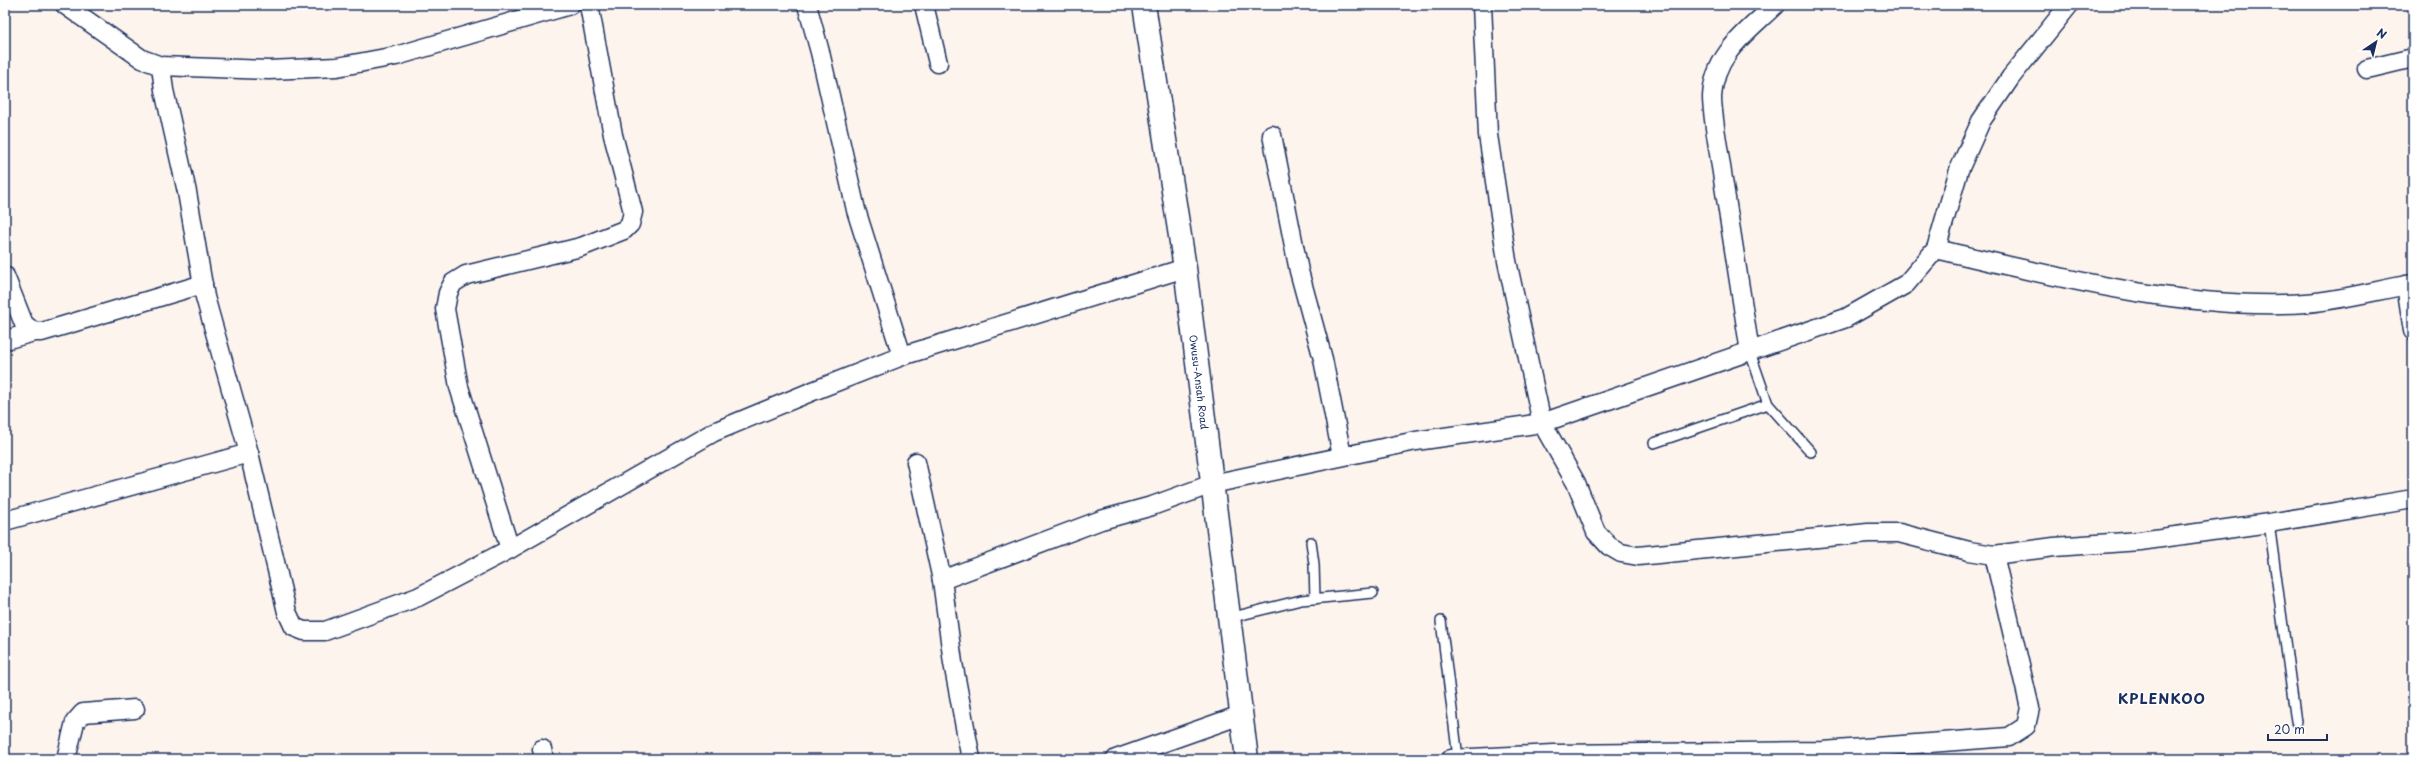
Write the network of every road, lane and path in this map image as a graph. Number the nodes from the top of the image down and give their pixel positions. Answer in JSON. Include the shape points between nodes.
{"nodes":[{"id":1,"x":65,"y":5,"type":"edge"},
{"id":2,"x":570,"y":5,"type":"edge"},
{"id":3,"x":589,"y":5,"type":"edge"},
{"id":4,"x":807,"y":5,"type":"edge"},
{"id":5,"x":924,"y":5,"type":"edge"},
{"id":6,"x":1144,"y":5,"type":"edge"},
{"id":7,"x":1482,"y":5,"type":"edge"},
{"id":8,"x":1775,"y":5,"type":"edge"},
{"id":9,"x":2068,"y":5,"type":"edge"},
{"id":10,"x":544,"y":10,"type":"edge"},
{"id":11,"x":2413,"y":58,"type":"edge"},
{"id":12,"x":938,"y":63,"type":"dead end"},
{"id":13,"x":161,"y":66,"type":"junction"},
{"id":14,"x":2367,"y":69,"type":"dead end"},
{"id":15,"x":1272,"y":135,"type":"dead end"},
{"id":16,"x":1936,"y":249,"type":"junction"},
{"id":17,"x":1185,"y":268,"type":"junction"},
{"id":18,"x":5,"y":276,"type":"edge"},
{"id":19,"x":203,"y":284,"type":"junction"},
{"id":20,"x":2410,"y":285,"type":"edge"},
{"id":21,"x":2413,"y":331,"type":"edge"},
{"id":22,"x":34,"y":332,"type":"junction"},
{"id":23,"x":5,"y":340,"type":"edge"},
{"id":24,"x":1750,"y":352,"type":"junction"},
{"id":25,"x":902,"y":356,"type":"junction"},
{"id":26,"x":1768,"y":404,"type":"junction"},
{"id":27,"x":1542,"y":423,"type":"junction"},
{"id":28,"x":1654,"y":443,"type":"dead end"},
{"id":29,"x":1810,"y":452,"type":"dead end"},
{"id":30,"x":249,"y":453,"type":"junction"},
{"id":31,"x":1342,"y":456,"type":"junction"},
{"id":32,"x":916,"y":462,"type":"dead end"},
{"id":33,"x":1212,"y":484,"type":"junction"},
{"id":34,"x":2413,"y":499,"type":"edge"},
{"id":35,"x":5,"y":521,"type":"edge"},
{"id":36,"x":2269,"y":523,"type":"junction"},
{"id":37,"x":1310,"y":542,"type":"dead end"},
{"id":38,"x":510,"y":549,"type":"junction"},
{"id":39,"x":1994,"y":554,"type":"junction"},
{"id":40,"x":942,"y":580,"type":"junction"},
{"id":41,"x":1373,"y":593,"type":"dead end"},
{"id":42,"x":1315,"y":599,"type":"junction"},
{"id":43,"x":1229,"y":618,"type":"junction"},
{"id":44,"x":1441,"y":621,"type":"dead end"},
{"id":45,"x":135,"y":709,"type":"dead end"},
{"id":46,"x":1241,"y":715,"type":"junction"},
{"id":47,"x":2296,"y":722,"type":"dead end"},
{"id":48,"x":1823,"y":755,"type":"edge"},
{"id":49,"x":66,"y":759,"type":"edge"},
{"id":50,"x":971,"y":759,"type":"edge"},
{"id":51,"x":1116,"y":759,"type":"edge"},
{"id":52,"x":1247,"y":759,"type":"edge"},
{"id":53,"x":1455,"y":759,"type":"edge"}],
"edges":[{"from":1,"to":13,"type":"street","via":[[142,59]]},
{"from":2,"to":10,"type":"street"},
{"from":3,"to":38,"type":"street","via":[[613,135],[633,212],[630,224],[624,230],[581,247],[466,275],[453,283],[445,309],[459,387]]},
{"from":4,"to":25,"type":"street","via":[[856,210]]},
{"from":5,"to":12,"type":"street"},
{"from":6,"to":17,"type":"street","name":"Owusu-Ansah Road"},
{"from":7,"to":27,"type":"street","via":[[1488,135],[1507,261]]},
{"from":8,"to":24,"type":"street","via":[[1740,36],[1725,55],[1716,74],[1712,97]]},
{"from":9,"to":16,"type":"street","via":[[2011,77],[1981,121],[1959,170]]},
{"from":10,"to":13,"type":"street","via":[[396,56],[337,67],[269,70]]},
{"from":11,"to":14,"type":"street"},
{"from":13,"to":19,"type":"street"},
{"from":15,"to":31,"type":"street","via":[[1299,270],[1323,359]]},
{"from":16,"to":20,"type":"street","via":[[2102,285],[2228,303],[2306,303],[2365,295]]},
{"from":16,"to":24,"type":"street","via":[[1906,284],[1887,296],[1846,318]]},
{"from":17,"to":25,"type":"street"},
{"from":17,"to":33,"type":"street","name":"Owusu-Ansah Road"},
{"from":18,"to":22,"type":"street","via":[[24,324]]},
{"from":19,"to":22,"type":"street","via":[[42,332]]},
{"from":19,"to":30,"type":"street"},
{"from":20,"to":21,"type":"street"},
{"from":22,"to":23,"type":"street"},
{"from":24,"to":26,"type":"lane"},
{"from":24,"to":27,"type":"street"},
{"from":25,"to":38,"type":"street","via":[[714,432]]},
{"from":26,"to":28,"type":"lane"},
{"from":26,"to":29,"type":"lane"},
{"from":27,"to":31,"type":"street","via":[[1416,441]]},
{"from":27,"to":39,"type":"street","via":[[1576,483],[1596,532],[1609,546],[1621,553],[1638,556],[1811,537],[1899,533],[1969,551]]},
{"from":30,"to":35,"type":"street"},
{"from":30,"to":38,"type":"street","via":[[287,612],[294,627],[304,631],[325,631],[418,597]]},
{"from":31,"to":33,"type":"street"},
{"from":32,"to":40,"type":"street"},
{"from":33,"to":40,"type":"street","via":[[1152,506],[1101,520]]},
{"from":33,"to":43,"type":"street","name":"Owusu-Ansah Road"},
{"from":34,"to":36,"type":"street"},
{"from":36,"to":39,"type":"street","via":[[2140,541]]},
{"from":36,"to":47,"type":"lane"},
{"from":37,"to":42,"type":"lane","via":[[1314,564]]},
{"from":39,"to":48,"type":"street","via":[[2030,708],[2026,726],[2009,737]]},
{"from":40,"to":50,"type":"street","via":[[953,663]]},
{"from":41,"to":42,"type":"lane"},
{"from":42,"to":43,"type":"lane"},
{"from":43,"to":46,"type":"street","name":"Owusu-Ansah Road"},
{"from":44,"to":53,"type":"lane"},
{"from":45,"to":49,"type":"street","via":[[83,713],[74,722]]},
{"from":46,"to":51,"type":"street"},
{"from":46,"to":52,"type":"street","name":"Owusu-Ansah Road"},
{"from":48,"to":53,"type":"street","via":[[1554,754]]}]}
